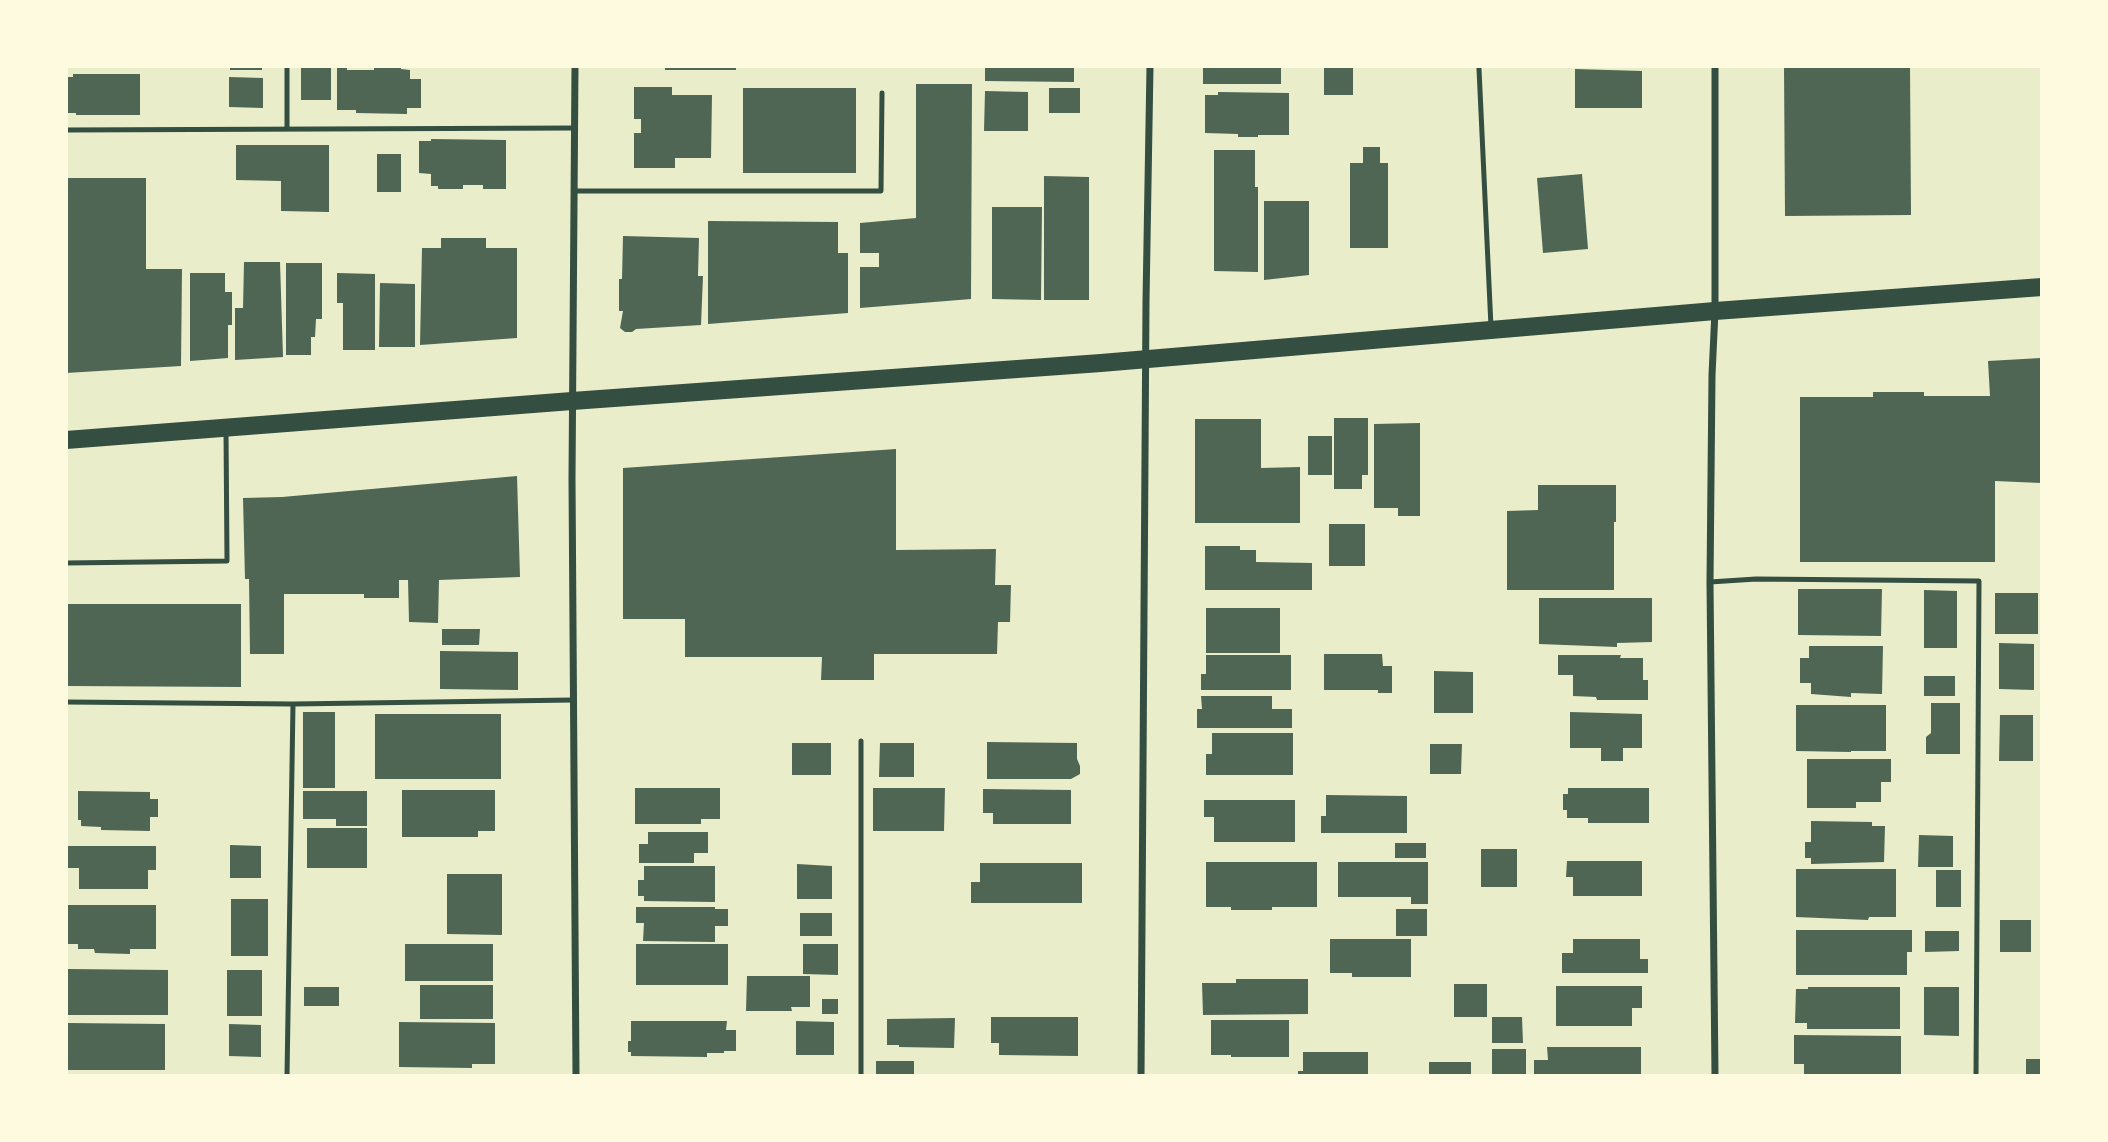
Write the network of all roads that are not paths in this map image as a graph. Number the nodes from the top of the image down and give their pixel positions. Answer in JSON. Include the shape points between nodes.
{"nodes":[{"id":1,"x":287,"y":66,"type":"edge"},
{"id":2,"x":575,"y":66,"type":"edge"},
{"id":3,"x":1150,"y":66,"type":"edge"},
{"id":4,"x":1715,"y":66,"type":"edge"},
{"id":5,"x":1479,"y":69,"type":"dead end"},
{"id":6,"x":882,"y":93,"type":"dead end"},
{"id":7,"x":575,"y":128,"type":"junction"},
{"id":8,"x":66,"y":130,"type":"edge"},
{"id":9,"x":287,"y":130,"type":"junction"},
{"id":10,"x":575,"y":191,"type":"junction"},
{"id":11,"x":2042,"y":287,"type":"edge"},
{"id":12,"x":1715,"y":311,"type":"junction"},
{"id":13,"x":1491,"y":330,"type":"junction"},
{"id":14,"x":1147,"y":359,"type":"junction"},
{"id":15,"x":572,"y":401,"type":"junction"},
{"id":16,"x":226,"y":428,"type":"junction"},
{"id":17,"x":66,"y":440,"type":"edge"},
{"id":18,"x":66,"y":562,"type":"edge"},
{"id":19,"x":1710,"y":582,"type":"junction"},
{"id":20,"x":573,"y":700,"type":"junction"},
{"id":21,"x":66,"y":702,"type":"edge"},
{"id":22,"x":293,"y":704,"type":"junction"},
{"id":23,"x":861,"y":741,"type":"dead end"},
{"id":24,"x":287,"y":1076,"type":"edge"},
{"id":25,"x":576,"y":1076,"type":"edge"},
{"id":26,"x":861,"y":1076,"type":"edge"},
{"id":27,"x":1141,"y":1076,"type":"edge"},
{"id":28,"x":1715,"y":1076,"type":"edge"},
{"id":29,"x":1976,"y":1076,"type":"edge"}],
"edges":[{"from":1,"to":9,"type":"lane"},
{"from":2,"to":7,"type":"street"},
{"from":3,"to":14,"type":"street"},
{"from":4,"to":12,"type":"street"},
{"from":5,"to":13,"type":"lane"},
{"from":6,"to":10,"type":"lane","via":[[881,191]]},
{"from":7,"to":9,"type":"lane"},
{"from":7,"to":10,"type":"street"},
{"from":8,"to":9,"type":"lane"},
{"from":10,"to":15,"type":"street"},
{"from":11,"to":12,"type":"main road"},
{"from":12,"to":13,"type":"main road"},
{"from":12,"to":19,"type":"street"},
{"from":13,"to":14,"type":"main road"},
{"from":14,"to":15,"type":"main road"},
{"from":14,"to":27,"type":"street"},
{"from":15,"to":16,"type":"main road"},
{"from":15,"to":20,"type":"street"},
{"from":16,"to":17,"type":"main road"},
{"from":16,"to":18,"type":"lane","via":[[227,561]]},
{"from":19,"to":28,"type":"street"},
{"from":19,"to":29,"type":"lane","via":[[1979,581]]},
{"from":20,"to":22,"type":"lane"},
{"from":20,"to":25,"type":"street"},
{"from":21,"to":22,"type":"lane"},
{"from":22,"to":24,"type":"lane"},
{"from":23,"to":26,"type":"lane"}]}
